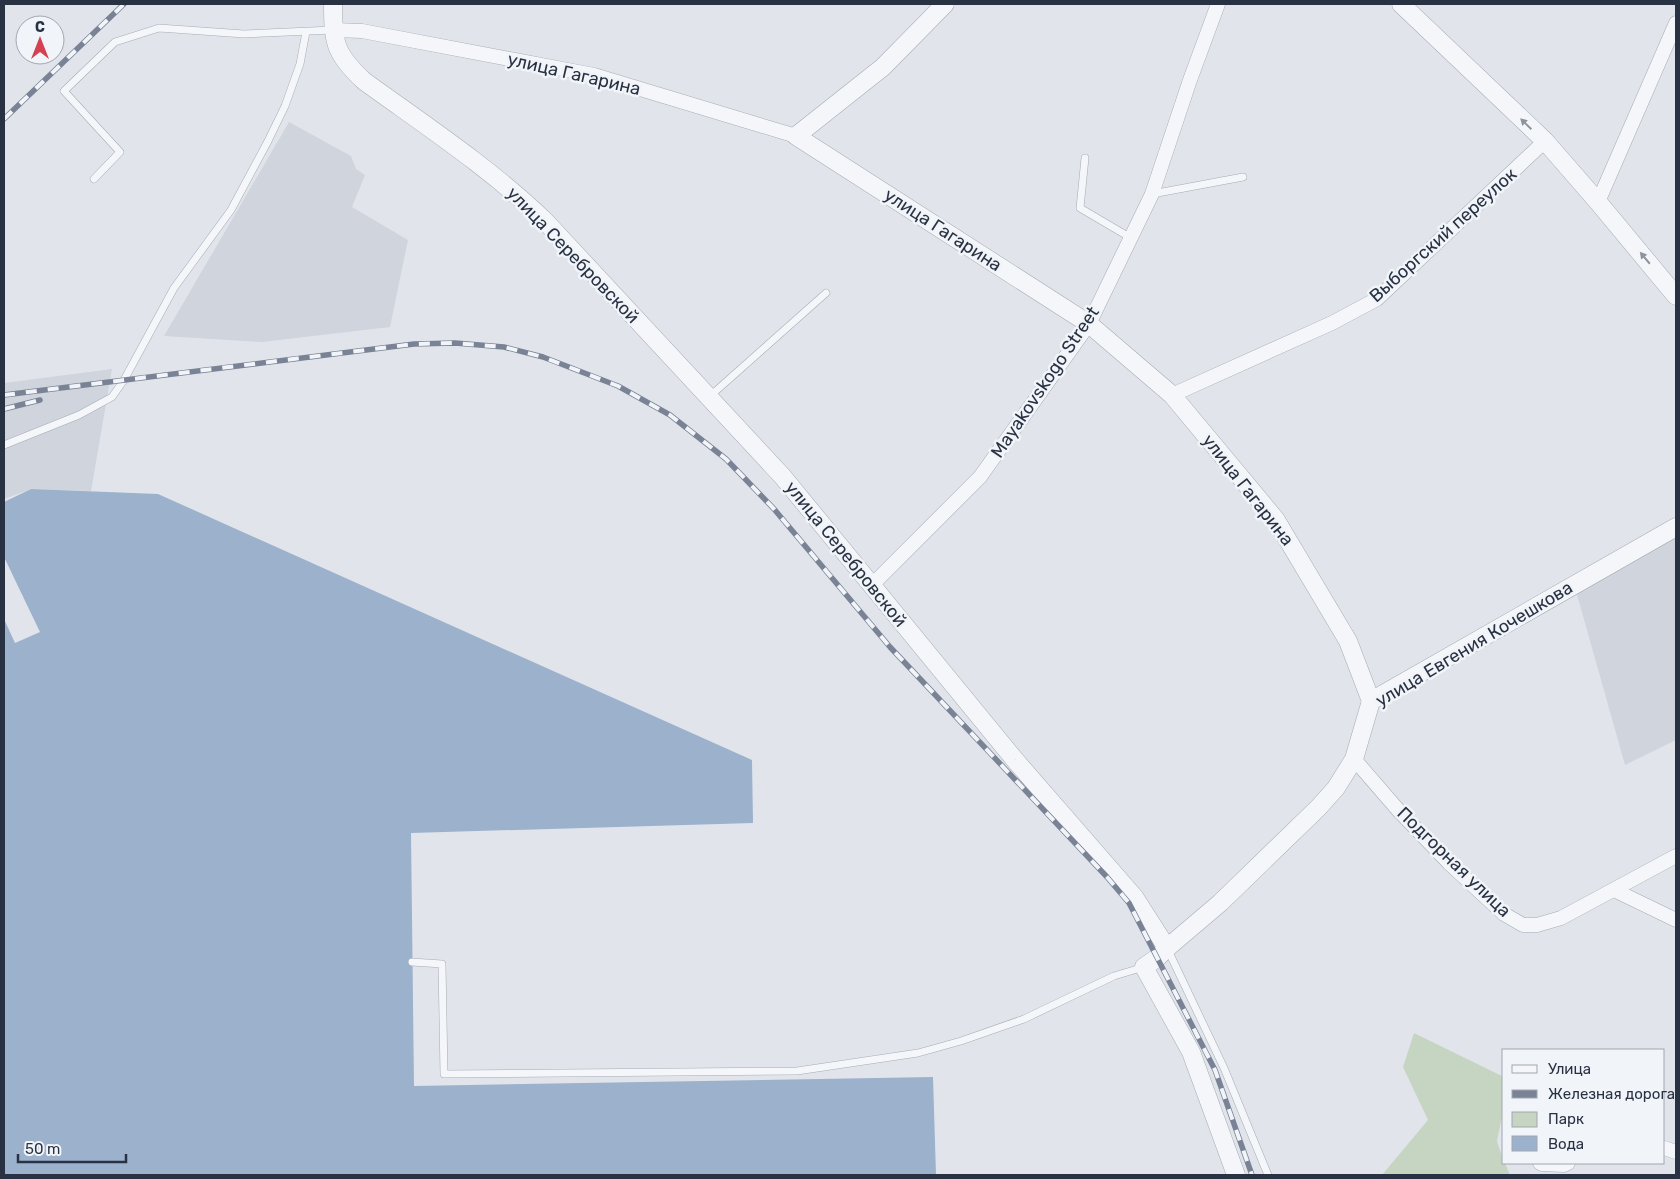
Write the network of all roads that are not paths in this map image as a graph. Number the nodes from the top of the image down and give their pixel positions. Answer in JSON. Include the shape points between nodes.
{"nodes":[{"id":1,"x":332,"y":4,"type":"edge"},
{"id":2,"x":945,"y":4,"type":"edge"},
{"id":3,"x":1218,"y":4,"type":"edge"},
{"id":4,"x":1400,"y":4,"type":"edge"},
{"id":5,"x":1676,"y":23,"type":"edge"},
{"id":6,"x":333,"y":30,"type":"junction"},
{"id":7,"x":306,"y":32,"type":"junction"},
{"id":8,"x":796,"y":136,"type":"junction"},
{"id":9,"x":1544,"y":142,"type":"junction"},
{"id":10,"x":1085,"y":158,"type":"dead end"},
{"id":11,"x":1243,"y":177,"type":"dead end"},
{"id":12,"x":94,"y":179,"type":"dead end"},
{"id":13,"x":1152,"y":194,"type":"junction"},
{"id":14,"x":1598,"y":202,"type":"junction"},
{"id":15,"x":1131,"y":238,"type":"junction"},
{"id":16,"x":826,"y":293,"type":"dead end"},
{"id":17,"x":1676,"y":296,"type":"edge"},
{"id":18,"x":1089,"y":324,"type":"junction"},
{"id":19,"x":1172,"y":395,"type":"junction"},
{"id":20,"x":709,"y":397,"type":"junction"},
{"id":21,"x":4,"y":445,"type":"edge"},
{"id":22,"x":1676,"y":527,"type":"edge"},
{"id":23,"x":872,"y":585,"type":"junction"},
{"id":24,"x":1371,"y":701,"type":"junction"},
{"id":25,"x":1354,"y":759,"type":"junction"},
{"id":26,"x":1676,"y":856,"type":"edge"},
{"id":27,"x":1614,"y":890,"type":"junction"},
{"id":28,"x":1676,"y":920,"type":"edge"},
{"id":29,"x":1166,"y":948,"type":"junction"},
{"id":30,"x":412,"y":962,"type":"dead end"},
{"id":31,"x":1144,"y":967,"type":"junction"},
{"id":32,"x":1542,"y":1164,"type":"edge"},
{"id":33,"x":1566,"y":1164,"type":"edge"},
{"id":34,"x":1236,"y":1175,"type":"edge"},
{"id":35,"x":1268,"y":1175,"type":"edge"}],
"edges":[{"from":1,"to":6,"type":"street","name":"улица Серебровской"},
{"from":2,"to":8,"type":"street","via":[[883,67]]},
{"from":3,"to":13,"type":"street","name":"Mayakovskogo Street"},
{"from":9,"to":4,"type":"street","one_way":true},
{"from":5,"to":14,"type":"street"},
{"from":6,"to":7,"type":"lane"},
{"from":6,"to":8,"type":"street","name":"улица Гагарина","via":[[362,31],[594,75]]},
{"from":6,"to":20,"type":"street","name":"улица Серебровской","via":[[340,56],[348,66],[521,198]]},
{"from":7,"to":12,"type":"lane","via":[[244,34],[159,28],[115,42],[64,91],[120,152]]},
{"from":7,"to":21,"type":"lane","via":[[300,64],[268,141],[231,210],[174,288],[112,397],[79,415]]},
{"from":8,"to":18,"type":"street","name":"улица Гагарина"},
{"from":9,"to":14,"type":"street"},
{"from":9,"to":19,"type":"street","name":"Выборгский переулок","via":[[1377,299],[1332,323]]},
{"from":10,"to":15,"type":"lane","via":[[1080,208]]},
{"from":11,"to":13,"type":"lane"},
{"from":13,"to":15,"type":"street","name":"Mayakovskogo Street"},
{"from":17,"to":14,"type":"street","one_way":true},
{"from":15,"to":18,"type":"street","name":"Mayakovskogo Street"},
{"from":16,"to":20,"type":"lane"},
{"from":18,"to":19,"type":"street","name":"улица Гагарина"},
{"from":18,"to":23,"type":"street","name":"Mayakovskogo Street","via":[[980,477]]},
{"from":19,"to":24,"type":"street","name":"улица Гагарина","via":[[1276,520],[1348,641]]},
{"from":20,"to":23,"type":"street","name":"улица Серебровской","via":[[783,477]]},
{"from":22,"to":24,"type":"street","name":"улица Евгения Кочешкова"},
{"from":23,"to":29,"type":"street","name":"улица Серебровской","via":[[1015,760],[1135,898]]},
{"from":24,"to":25,"type":"street","name":"улица Евгения Кочешкова"},
{"from":25,"to":27,"type":"street","name":"Подгорная улица","via":[[1399,812],[1449,863],[1504,914],[1523,925],[1537,925],[1561,918]]},
{"from":25,"to":29,"type":"street","name":"улица Евгения Кочешкова","via":[[1336,788],[1318,808],[1220,903]]},
{"from":26,"to":27,"type":"street","name":"Подгорная улица"},
{"from":27,"to":28,"type":"street"},
{"from":29,"to":31,"type":"street"},
{"from":29,"to":35,"type":"lane","via":[[1224,1068]]},
{"from":30,"to":31,"type":"lane","via":[[442,964],[444,1074],[797,1070],[918,1053],[1024,1020],[1114,976]]},
{"from":31,"to":34,"type":"street","via":[[1192,1052]]},
{"from":32,"to":33,"type":"street"}]}
